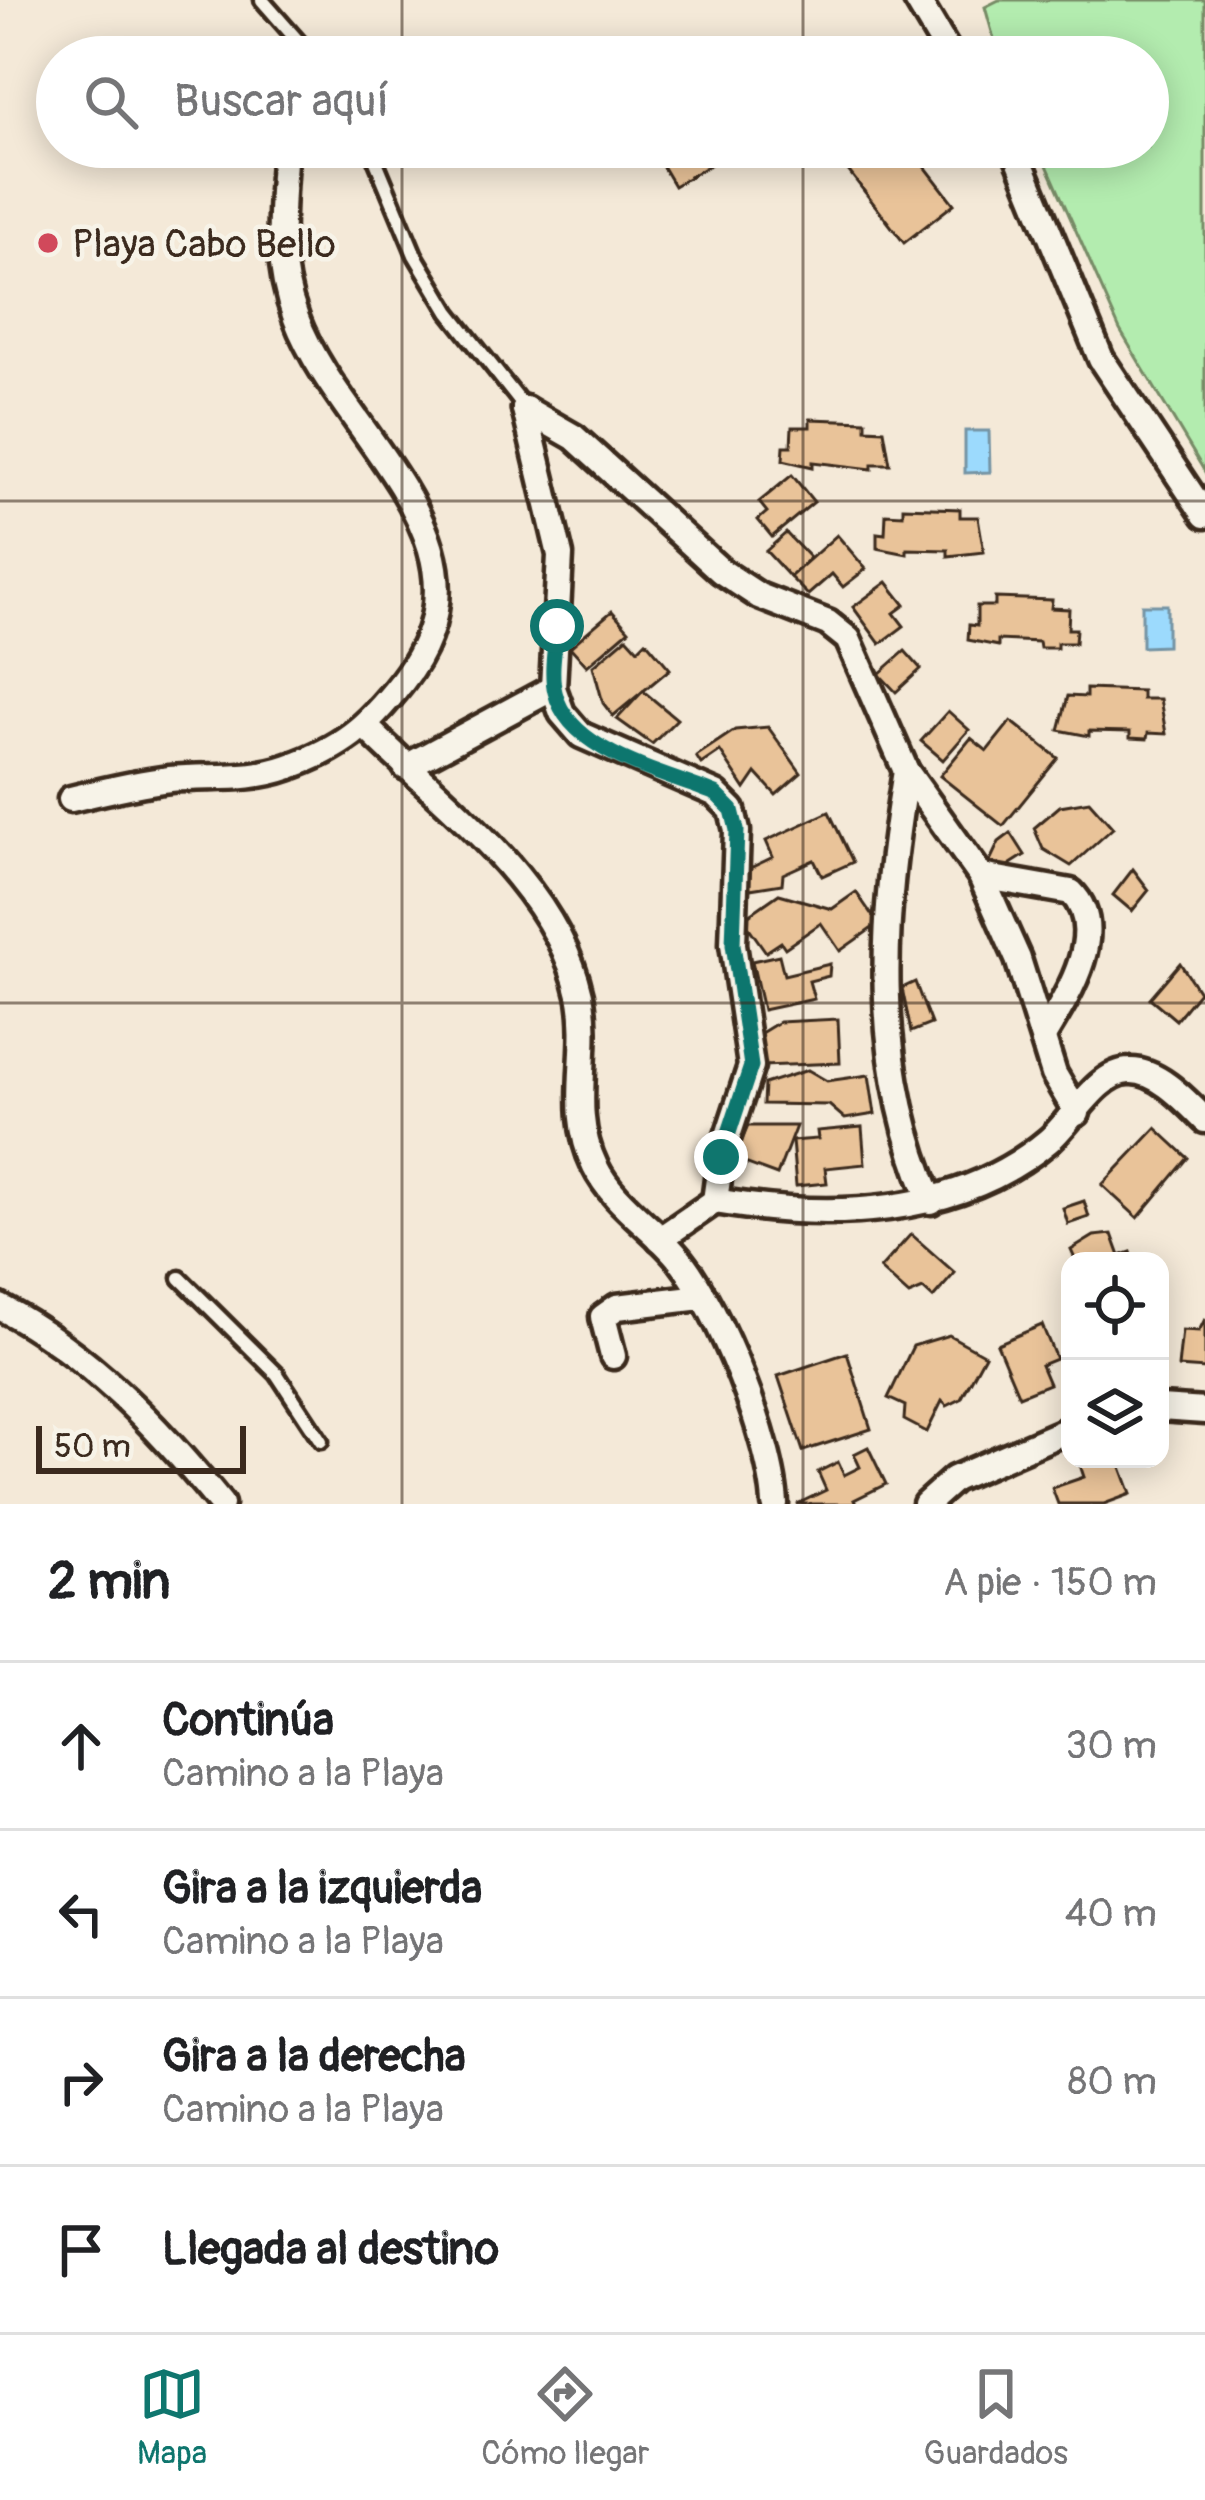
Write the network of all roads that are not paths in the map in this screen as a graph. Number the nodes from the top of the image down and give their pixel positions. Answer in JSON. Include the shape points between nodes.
{"nodes":[{"id":1,"x":262,"y":0,"type":"edge"},
{"id":2,"x":917,"y":0,"type":"edge"},
{"id":3,"x":294,"y":36,"type":"edge"},
{"id":4,"x":938,"y":36,"type":"edge"},
{"id":5,"x":284,"y":168,"type":"edge"},
{"id":6,"x":379,"y":168,"type":"edge"},
{"id":7,"x":1023,"y":168,"type":"edge"},
{"id":8,"x":526,"y":409,"type":"junction"},
{"id":9,"x":1205,"y":515,"type":"edge"},
{"id":10,"x":553,"y":688,"type":"junction"},
{"id":11,"x":367,"y":728,"type":"junction"},
{"id":12,"x":406,"y":767,"type":"junction"},
{"id":13,"x":906,"y":771,"type":"junction"},
{"id":14,"x":71,"y":799,"type":"dead end"},
{"id":15,"x":981,"y":876,"type":"junction"},
{"id":16,"x":1046,"y":1033,"type":"junction"},
{"id":17,"x":1077,"y":1113,"type":"junction"},
{"id":18,"x":1205,"y":1120,"type":"edge"},
{"id":19,"x":715,"y":1201,"type":"junction"},
{"id":20,"x":931,"y":1201,"type":"junction"},
{"id":21,"x":660,"y":1238,"type":"junction"},
{"id":22,"x":180,"y":1278,"type":"dead end"},
{"id":23,"x":701,"y":1297,"type":"junction"},
{"id":24,"x":0,"y":1307,"type":"edge"},
{"id":25,"x":613,"y":1355,"type":"dead end"},
{"id":26,"x":1169,"y":1409,"type":"edge"},
{"id":27,"x":1205,"y":1411,"type":"edge"},
{"id":28,"x":1061,"y":1434,"type":"edge"},
{"id":29,"x":321,"y":1441,"type":"dead end"},
{"id":30,"x":221,"y":1504,"type":"edge"},
{"id":31,"x":775,"y":1504,"type":"edge"},
{"id":32,"x":926,"y":1504,"type":"edge"}],
"edges":[{"from":1,"to":3,"type":"lane"},
{"from":2,"to":4,"type":"street"},
{"from":5,"to":11,"type":"street","via":[[278,255],[296,317],[319,368],[415,503],[433,555],[435,620],[411,670]]},
{"from":6,"to":8,"type":"lane","via":[[449,311]]},
{"from":7,"to":9,"type":"street","via":[[1101,359]]},
{"from":8,"to":10,"type":"street","via":[[560,556]]},
{"from":8,"to":13,"type":"street","via":[[574,437],[721,572],[848,639]]},
{"from":10,"to":12,"type":"street"},
{"from":10,"to":19,"type":"street","via":[[581,735],[716,794],[732,810],[733,944],[751,1066]]},
{"from":11,"to":12,"type":"street"},
{"from":11,"to":14,"type":"street","via":[[284,769]]},
{"from":12,"to":21,"type":"street","via":[[536,896],[580,997],[579,1118],[595,1166]]},
{"from":13,"to":15,"type":"street"},
{"from":13,"to":20,"type":"street","via":[[886,890],[882,984],[909,1150]]},
{"from":15,"to":16,"type":"street"},
{"from":15,"to":16,"type":"street","via":[[1071,892],[1086,913],[1083,954]]},
{"from":16,"to":17,"type":"street","via":[[1054,1074]]},
{"from":17,"to":18,"type":"street","via":[[1126,1070],[1150,1073]]},
{"from":17,"to":20,"type":"street","via":[[1011,1165]]},
{"from":19,"to":20,"type":"street","via":[[858,1213]]},
{"from":19,"to":21,"type":"street"},
{"from":21,"to":23,"type":"street"},
{"from":22,"to":29,"type":"lane","via":[[277,1374]]},
{"from":23,"to":25,"type":"street","via":[[617,1307],[602,1317]]},
{"from":23,"to":31,"type":"street","via":[[762,1424]]},
{"from":24,"to":30,"type":"street","via":[[48,1334],[119,1394]]},
{"from":26,"to":27,"type":"street"},
{"from":28,"to":32,"type":"street","via":[[954,1479]]}]}
